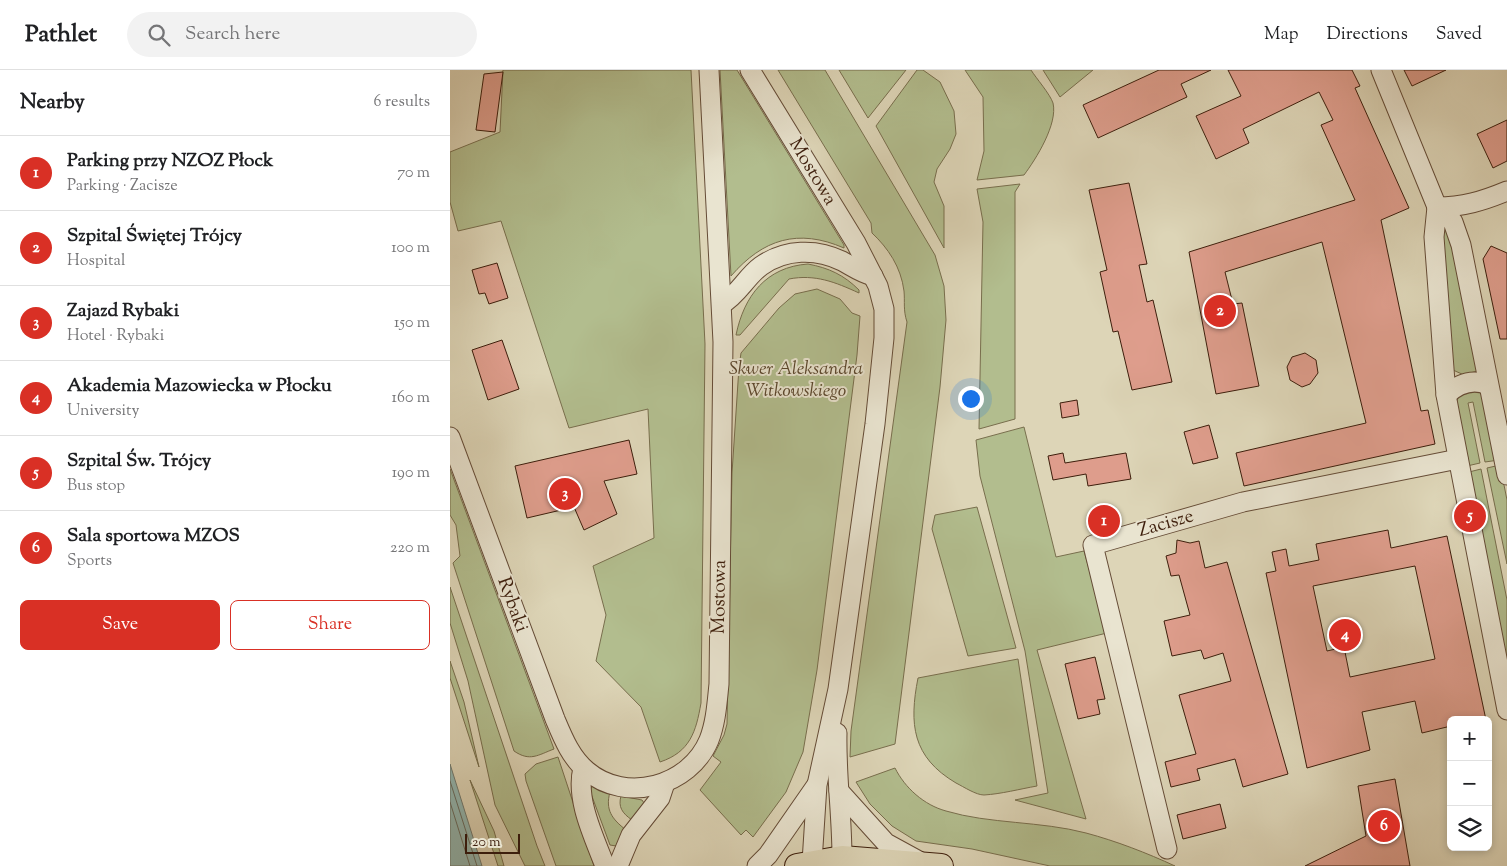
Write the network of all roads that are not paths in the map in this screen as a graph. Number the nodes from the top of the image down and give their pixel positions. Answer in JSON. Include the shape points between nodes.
{"nodes":[{"id":1,"x":709,"y":70,"type":"edge"},
{"id":2,"x":750,"y":70,"type":"edge"},
{"id":3,"x":1381,"y":70,"type":"edge"},
{"id":4,"x":1507,"y":191,"type":"edge"},
{"id":5,"x":1437,"y":207,"type":"junction"},
{"id":6,"x":873,"y":276,"type":"junction"},
{"id":7,"x":722,"y":304,"type":"junction"},
{"id":8,"x":1488,"y":385,"type":"junction"},
{"id":9,"x":1446,"y":395,"type":"junction"},
{"id":10,"x":450,"y":437,"type":"edge"},
{"id":11,"x":1458,"y":458,"type":"junction"},
{"id":12,"x":1507,"y":475,"type":"edge"},
{"id":13,"x":838,"y":689,"type":"junction"},
{"id":14,"x":1507,"y":710,"type":"edge"},
{"id":15,"x":583,"y":768,"type":"junction"},
{"id":16,"x":665,"y":783,"type":"junction"},
{"id":17,"x":817,"y":785,"type":"junction"},
{"id":18,"x":839,"y":791,"type":"junction"},
{"id":19,"x":1167,"y":849,"type":"dead end"},
{"id":20,"x":842,"y":858,"type":"junction"},
{"id":21,"x":805,"y":864,"type":"edge"},
{"id":22,"x":934,"y":865,"type":"edge"},
{"id":23,"x":605,"y":866,"type":"edge"},
{"id":24,"x":618,"y":866,"type":"edge"},
{"id":25,"x":757,"y":866,"type":"edge"}],
"edges":[{"from":1,"to":7,"type":"street","name":"Mostowa"},
{"from":2,"to":6,"type":"street","name":"Mostowa"},
{"from":3,"to":5,"type":"street"},
{"from":4,"to":5,"type":"street","via":[[1480,203]]},
{"from":5,"to":8,"type":"street","via":[[1454,222],[1461,245]]},
{"from":5,"to":9,"type":"street","via":[[1434,237]]},
{"from":6,"to":7,"type":"street","via":[[822,254],[789,254],[760,267]]},
{"from":6,"to":13,"type":"street","name":"Mostowa","via":[[884,309],[884,338]]},
{"from":7,"to":16,"type":"street","name":"Mostowa","via":[[718,701],[714,726],[703,750],[688,768]]},
{"from":8,"to":9,"type":"street","via":[[1457,385]]},
{"from":8,"to":12,"type":"street"},
{"from":9,"to":11,"type":"street"},
{"from":10,"to":15,"type":"street","name":"Rybaki","via":[[555,719],[567,746]]},
{"from":11,"to":14,"type":"street"},
{"from":11,"to":19,"type":"street","name":"Zacisze","via":[[1242,502],[1093,545]]},
{"from":13,"to":17,"type":"street","name":"Mostowa"},
{"from":13,"to":18,"type":"street","name":"Mostowa","via":[[836,774]]},
{"from":15,"to":16,"type":"street","name":"Mostowa","via":[[620,786],[639,788]]},
{"from":15,"to":23,"type":"street","via":[[580,780],[584,801]]},
{"from":16,"to":24,"type":"street","via":[[660,798],[631,834]]},
{"from":17,"to":21,"type":"street","name":"Mostowa"},
{"from":17,"to":25,"type":"street","name":"Mostowa"},
{"from":18,"to":20,"type":"street","name":"Mostowa"},
{"from":18,"to":22,"type":"street","name":"Mostowa","via":[[886,843]]},
{"from":20,"to":21,"type":"main road","name":"Mostowa"},
{"from":20,"to":22,"type":"main road","name":"Mostowa"}]}
